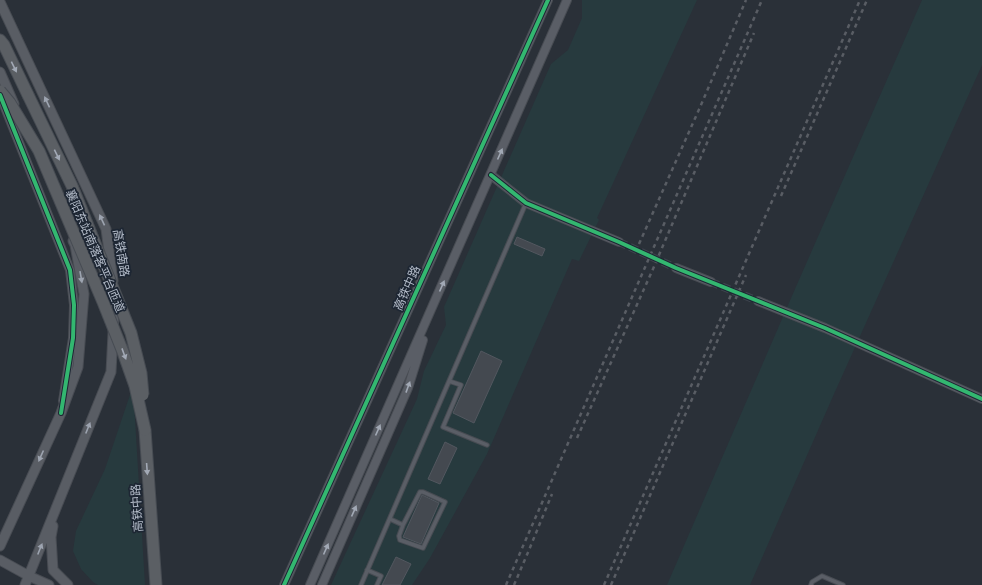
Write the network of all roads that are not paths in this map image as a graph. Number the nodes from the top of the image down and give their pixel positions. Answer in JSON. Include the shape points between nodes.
{"nodes":[{"id":1,"x":548,"y":0,"type":"edge"},
{"id":2,"x":567,"y":0,"type":"edge"},
{"id":3,"x":0,"y":2,"type":"edge"},
{"id":4,"x":0,"y":40,"type":"edge"},
{"id":5,"x":0,"y":72,"type":"edge"},
{"id":6,"x":0,"y":91,"type":"edge"},
{"id":7,"x":0,"y":94,"type":"edge"},
{"id":8,"x":491,"y":175,"type":"junction"},
{"id":9,"x":526,"y":203,"type":"junction"},
{"id":10,"x":619,"y":242,"type":"tunnel mouth"},
{"id":11,"x":676,"y":268,"type":"tunnel mouth"},
{"id":12,"x":711,"y":282,"type":"tunnel mouth"},
{"id":13,"x":758,"y":301,"type":"tunnel mouth"},
{"id":14,"x":433,"y":306,"type":"junction"},
{"id":15,"x":449,"y":381,"type":"junction"},
{"id":16,"x":982,"y":399,"type":"edge"},
{"id":17,"x":61,"y":413,"type":"junction"},
{"id":18,"x":145,"y":430,"type":"junction"},
{"id":19,"x":487,"y":445,"type":"dead end"},
{"id":20,"x":56,"y":509,"type":"junction"},
{"id":21,"x":390,"y":519,"type":"junction"},
{"id":22,"x":403,"y":525,"type":"junction"},
{"id":23,"x":0,"y":546,"type":"edge"},
{"id":24,"x":0,"y":560,"type":"edge"},
{"id":25,"x":367,"y":570,"type":"junction"},
{"id":26,"x":29,"y":576,"type":"junction"},
{"id":27,"x":25,"y":585,"type":"edge"},
{"id":28,"x":49,"y":585,"type":"edge"},
{"id":29,"x":68,"y":585,"type":"edge"},
{"id":30,"x":156,"y":585,"type":"edge"},
{"id":31,"x":284,"y":585,"type":"edge"},
{"id":32,"x":310,"y":585,"type":"edge"},
{"id":33,"x":322,"y":585,"type":"edge"},
{"id":34,"x":361,"y":585,"type":"edge"},
{"id":35,"x":377,"y":585,"type":"edge"},
{"id":36,"x":810,"y":585,"type":"edge"},
{"id":37,"x":843,"y":585,"type":"edge"}],
"edges":[{"from":1,"to":31,"type":"street","name":"高铁中路"},
{"from":8,"to":2,"type":"street","one_way":true},
{"from":20,"to":3,"type":"main road","name":"高铁南路","one_way":true,"via":[[111,372],[115,298],[106,229]]},
{"from":4,"to":18,"type":"highway","one_way":true,"bridge":true,"via":[[72,186],[131,333],[141,373]]},
{"from":5,"to":17,"type":"main road","one_way":true,"via":[[75,245],[84,294],[78,367]]},
{"from":6,"to":18,"type":"highway","name":"襄阳东站南落客平台匝道","one_way":true,"bridge":true,"via":[[39,151],[104,302],[135,386]]},
{"from":7,"to":17,"type":"street","via":[[70,270],[74,304],[73,338]]},
{"from":8,"to":9,"type":"street"},
{"from":14,"to":8,"type":"street","one_way":true},
{"from":9,"to":10,"type":"street"},
{"from":9,"to":15,"type":"lane"},
{"from":11,"to":12,"type":"street"},
{"from":13,"to":16,"type":"street","via":[[825,328]]},
{"from":32,"to":14,"type":"street","one_way":true},
{"from":33,"to":14,"type":"street","one_way":true,"via":[[408,388]]},
{"from":15,"to":19,"type":"lane","via":[[461,385],[443,428]]},
{"from":15,"to":21,"type":"lane"},
{"from":17,"to":23,"type":"main road","one_way":true},
{"from":18,"to":30,"type":"highway","name":"高铁中路","one_way":true},
{"from":26,"to":20,"type":"main road","name":"高铁南路","one_way":true},
{"from":20,"to":29,"type":"main road","via":[[51,537],[53,570]]},
{"from":21,"to":22,"type":"lane"},
{"from":21,"to":25,"type":"lane"},
{"from":22,"to":22,"type":"lane","via":[[400,540],[423,548],[446,502],[420,492]]},
{"from":24,"to":26,"type":"main road"},
{"from":25,"to":34,"type":"lane"},
{"from":25,"to":35,"type":"lane","via":[[381,576]]},
{"from":26,"to":27,"type":"main road","name":"高铁南路"},
{"from":26,"to":28,"type":"main road"},
{"from":36,"to":37,"type":"lane","via":[[822,576]]}]}
